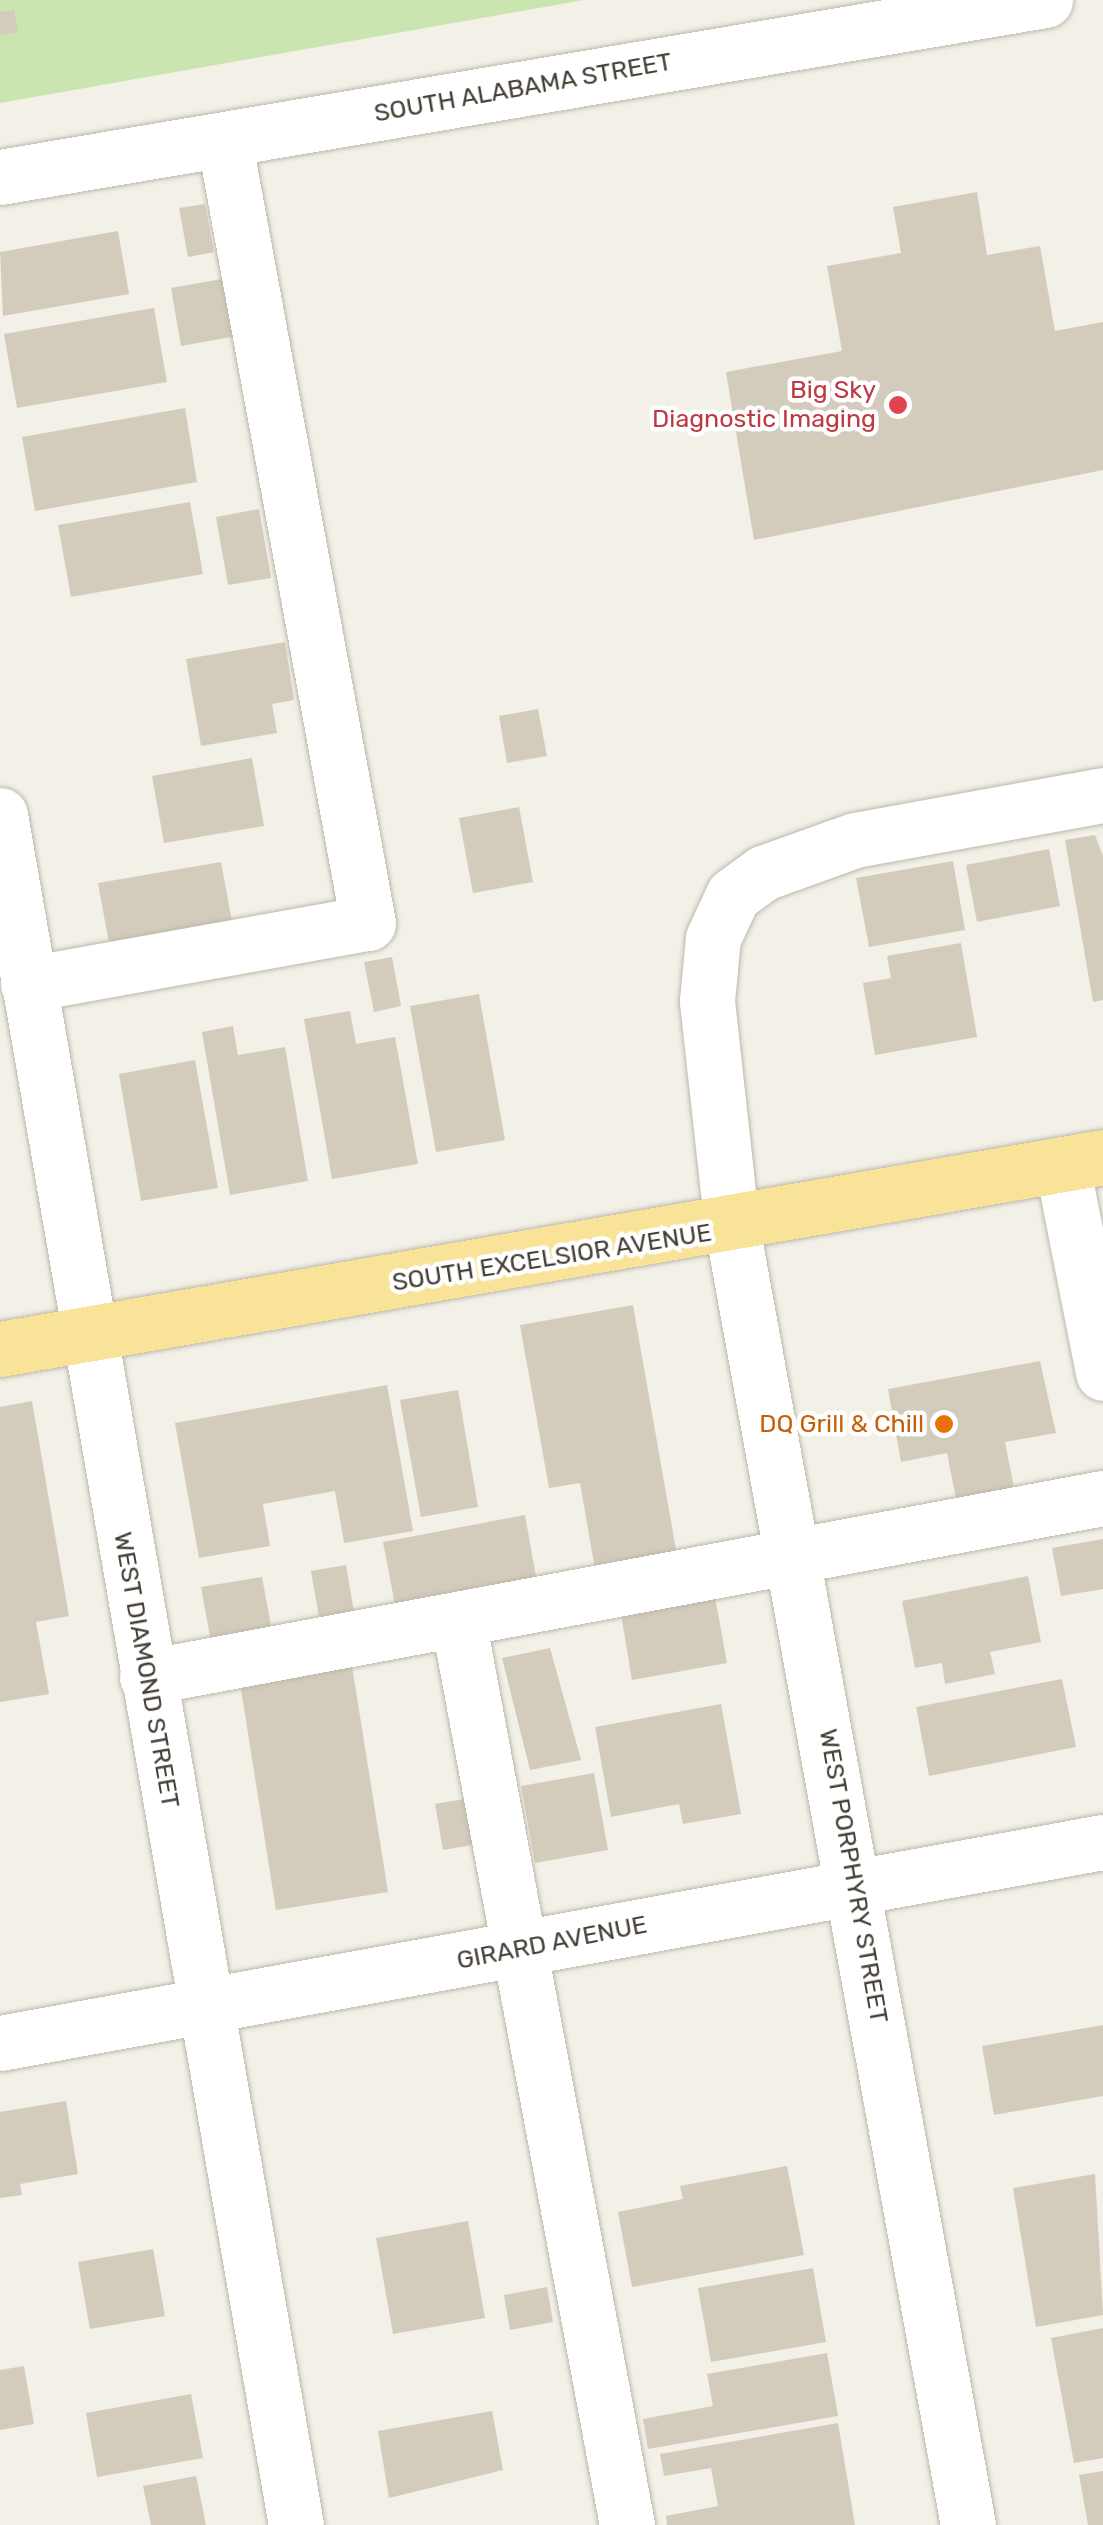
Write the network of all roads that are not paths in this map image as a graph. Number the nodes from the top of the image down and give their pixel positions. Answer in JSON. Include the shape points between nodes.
{"nodes":[{"id":1,"x":1045,"y":0,"type":"edge"},
{"id":2,"x":224,"y":139,"type":"junction"},
{"id":3,"x":0,"y":176,"type":"edge"},
{"id":4,"x":1103,"y":795,"type":"edge"},
{"id":5,"x":0,"y":815,"type":"edge"},
{"id":6,"x":28,"y":984,"type":"junction"},
{"id":7,"x":1082,"y":1161,"type":"edge"},
{"id":8,"x":732,"y":1228,"type":"junction"},
{"id":9,"x":86,"y":1334,"type":"junction"},
{"id":10,"x":0,"y":1349,"type":"edge"},
{"id":11,"x":1103,"y":1373,"type":"edge"},
{"id":12,"x":1103,"y":1498,"type":"edge"},
{"id":13,"x":794,"y":1559,"type":"junction"},
{"id":14,"x":458,"y":1620,"type":"junction"},
{"id":15,"x":147,"y":1677,"type":"junction"},
{"id":16,"x":1103,"y":1842,"type":"edge"},
{"id":17,"x":855,"y":1885,"type":"junction"},
{"id":18,"x":525,"y":1948,"type":"junction"},
{"id":19,"x":206,"y":2008,"type":"junction"},
{"id":20,"x":0,"y":2043,"type":"edge"},
{"id":21,"x":296,"y":2525,"type":"edge"},
{"id":22,"x":627,"y":2525,"type":"edge"},
{"id":23,"x":968,"y":2525,"type":"edge"}],
"edges":[{"from":1,"to":2,"type":"street","name":"SOUTH ALABAMA STREET"},
{"from":2,"to":3,"type":"street","name":"SOUTH ALABAMA STREET"},
{"from":2,"to":6,"type":"street","via":[[368,922]]},
{"from":4,"to":8,"type":"street","name":"WEST PORPHYRY STREET","via":[[855,840],[791,859],[733,894],[713,938],[708,1002]]},
{"from":5,"to":6,"type":"street","name":"WEST DIAMOND STREET"},
{"from":6,"to":9,"type":"street","name":"WEST DIAMOND STREET"},
{"from":7,"to":8,"type":"main road","name":"SOUTH EXCELSIOR AVENUE"},
{"from":7,"to":11,"type":"street"},
{"from":8,"to":9,"type":"main road","name":"SOUTH EXCELSIOR AVENUE"},
{"from":8,"to":13,"type":"street","name":"WEST PORPHYRY STREET"},
{"from":9,"to":10,"type":"main road","name":"SOUTH EXCELSIOR AVENUE"},
{"from":9,"to":15,"type":"street","name":"WEST DIAMOND STREET"},
{"from":12,"to":13,"type":"street"},
{"from":13,"to":14,"type":"street"},
{"from":13,"to":17,"type":"street","name":"WEST PORPHYRY STREET"},
{"from":14,"to":15,"type":"street"},
{"from":14,"to":18,"type":"street"},
{"from":15,"to":19,"type":"street","name":"WEST DIAMOND STREET"},
{"from":16,"to":17,"type":"street","name":"GIRARD AVENUE"},
{"from":17,"to":18,"type":"street","name":"GIRARD AVENUE"},
{"from":17,"to":23,"type":"street","name":"WEST PORPHYRY STREET"},
{"from":18,"to":19,"type":"street","name":"GIRARD AVENUE"},
{"from":18,"to":22,"type":"street"},
{"from":19,"to":20,"type":"street","name":"GIRARD AVENUE"},
{"from":19,"to":21,"type":"street","name":"WEST DIAMOND STREET"}]}
